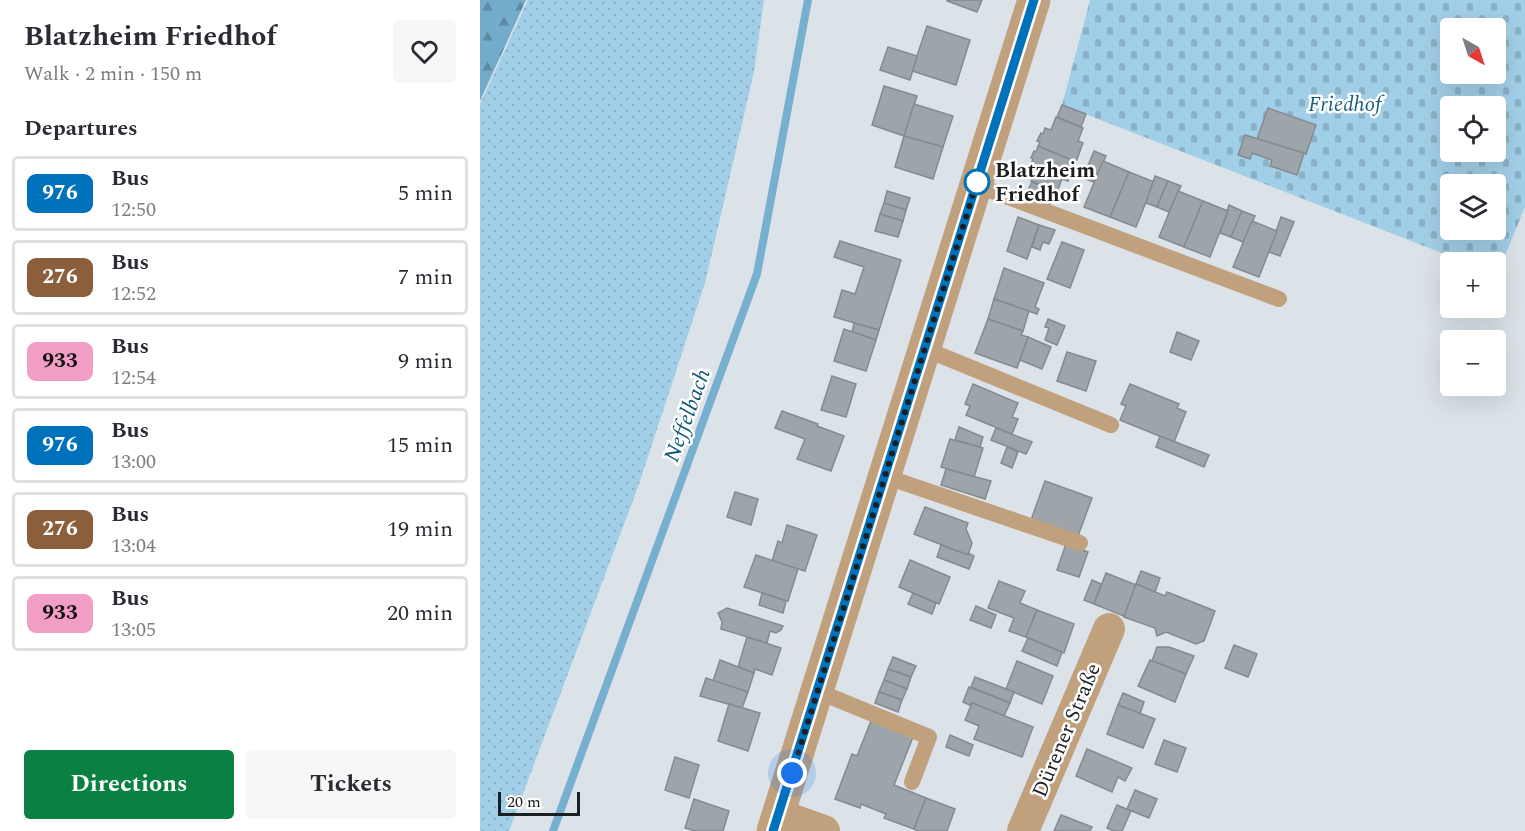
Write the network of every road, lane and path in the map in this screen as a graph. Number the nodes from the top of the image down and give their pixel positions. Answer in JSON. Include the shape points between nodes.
{"nodes":[{"id":1,"x":1034,"y":0,"type":"edge"},
{"id":2,"x":976,"y":185,"type":"junction"},
{"id":3,"x":1279,"y":299,"type":"dead end"},
{"id":4,"x":925,"y":349,"type":"junction"},
{"id":5,"x":1111,"y":425,"type":"dead end"},
{"id":6,"x":884,"y":476,"type":"junction"},
{"id":7,"x":1080,"y":543,"type":"dead end"},
{"id":8,"x":1109,"y":629,"type":"dead end"},
{"id":9,"x":817,"y":691,"type":"junction"},
{"id":10,"x":912,"y":782,"type":"dead end"},
{"id":11,"x":776,"y":823,"type":"edge"},
{"id":12,"x":824,"y":831,"type":"edge"},
{"id":13,"x":1023,"y":831,"type":"edge"}],
"edges":[{"from":1,"to":2,"type":"street"},
{"from":2,"to":3,"type":"lane"},
{"from":2,"to":4,"type":"street"},
{"from":4,"to":5,"type":"lane"},
{"from":4,"to":6,"type":"street"},
{"from":6,"to":7,"type":"lane"},
{"from":6,"to":9,"type":"street"},
{"from":8,"to":13,"type":"street","name":"Dürener Straße"},
{"from":9,"to":10,"type":"lane","via":[[929,737]]},
{"from":9,"to":11,"type":"street"},
{"from":11,"to":12,"type":"street"}]}
